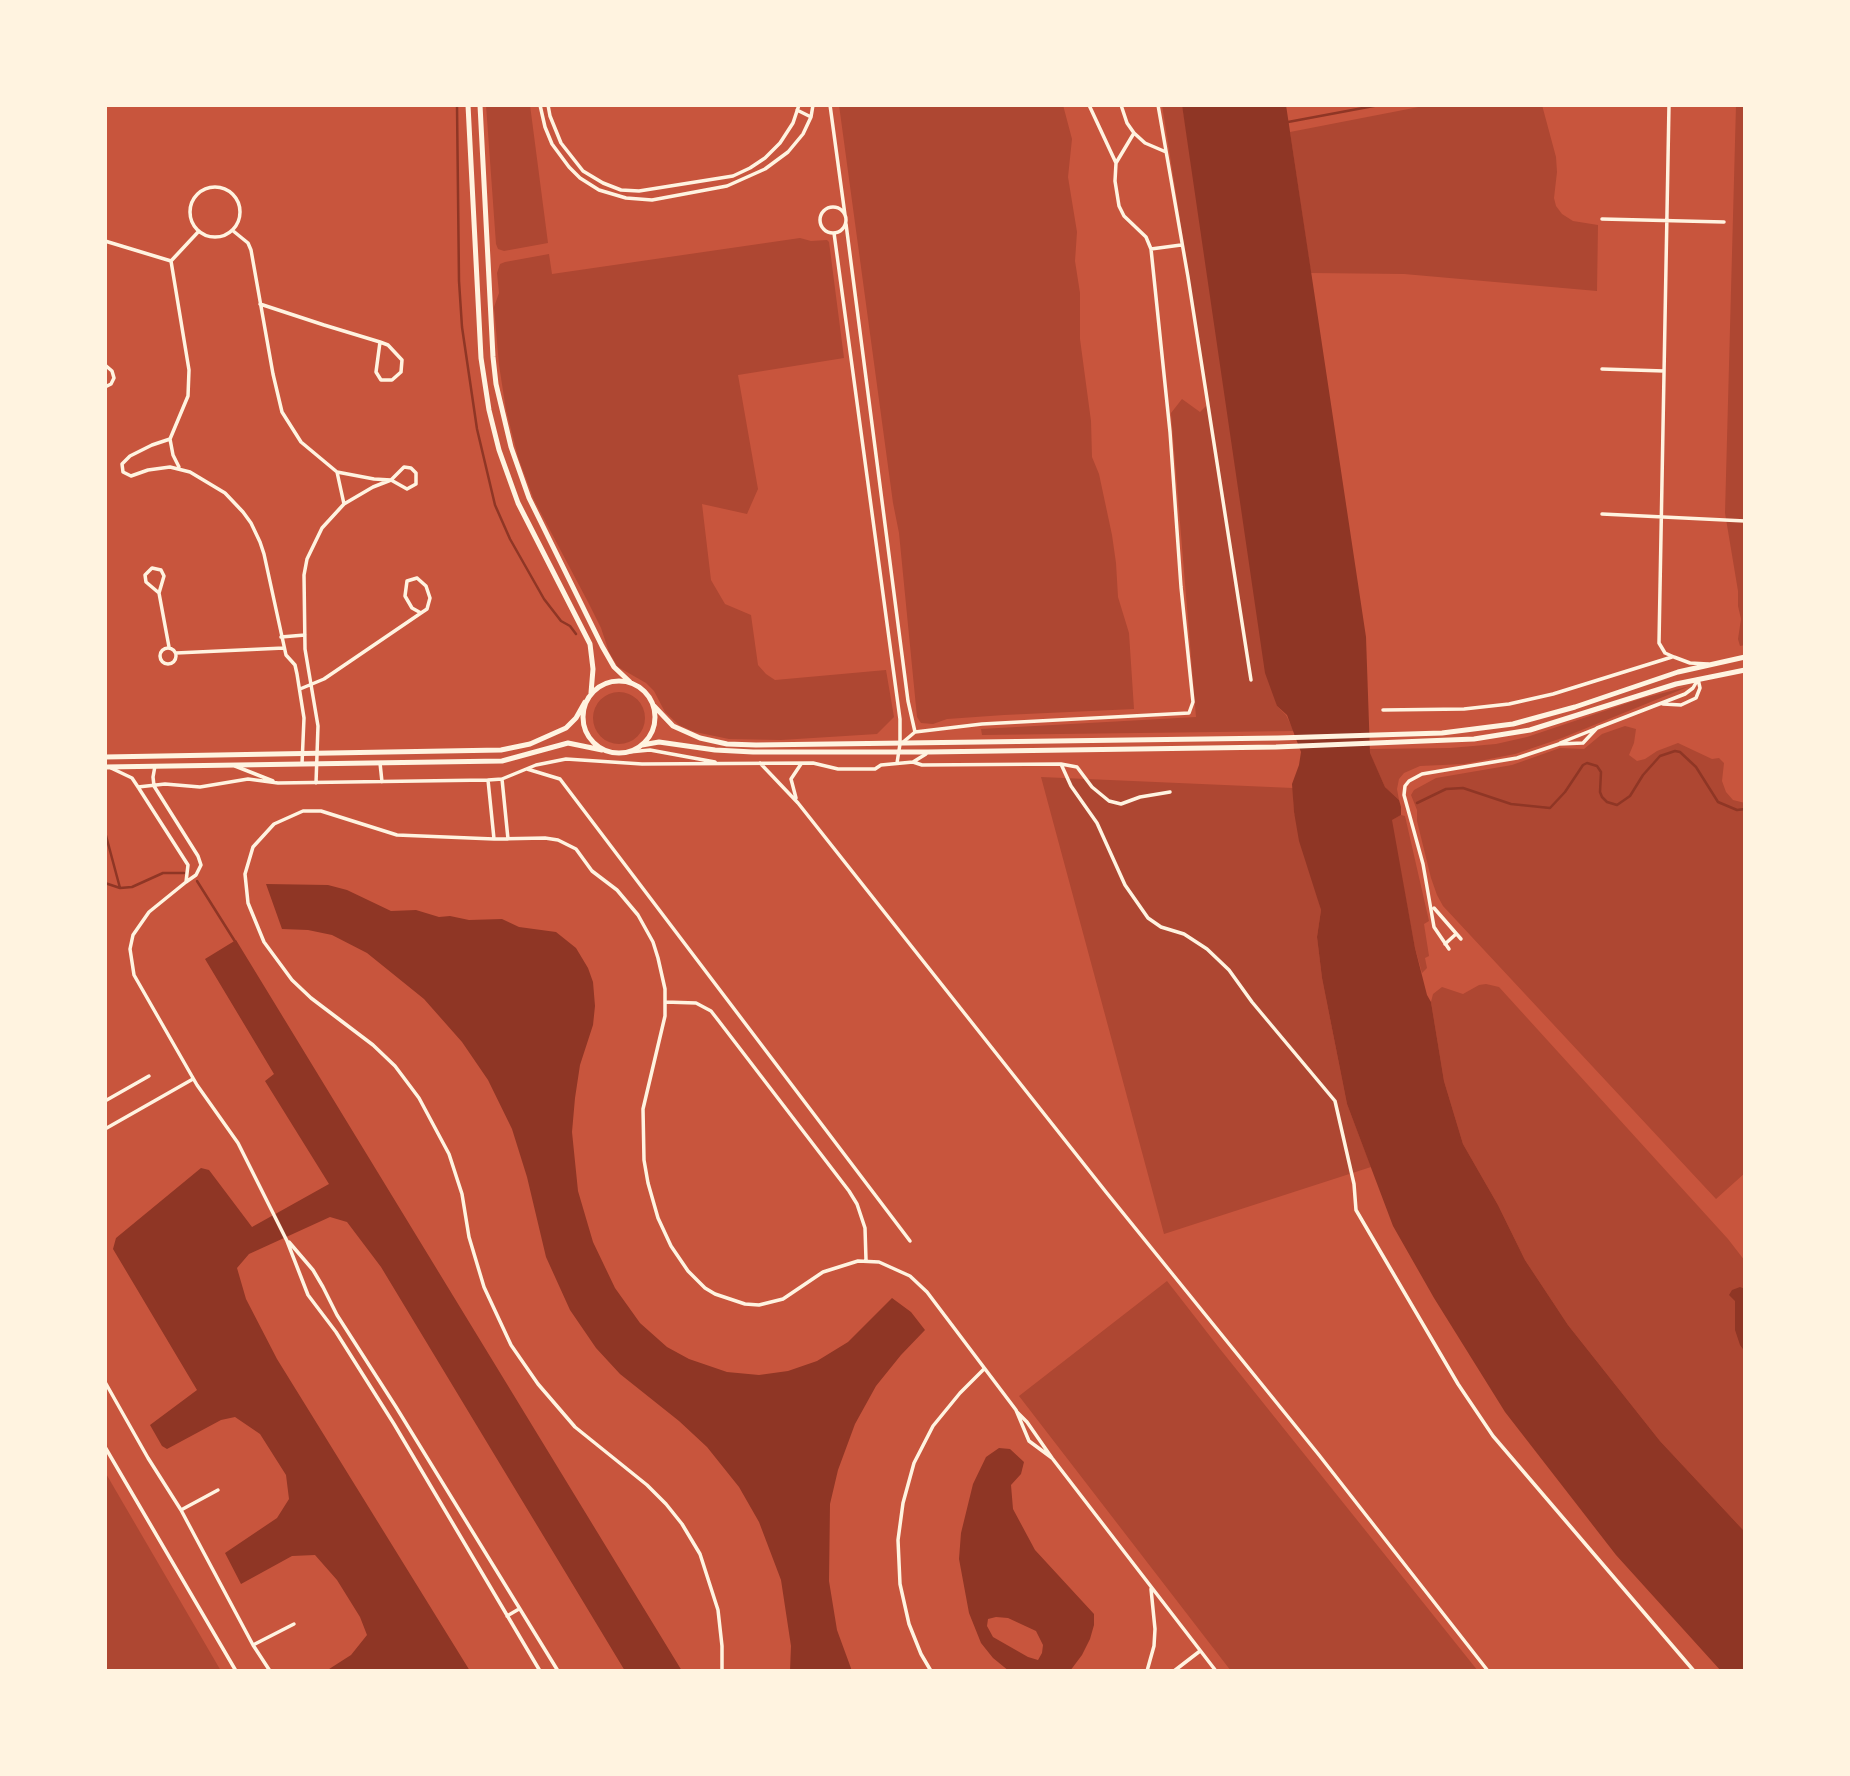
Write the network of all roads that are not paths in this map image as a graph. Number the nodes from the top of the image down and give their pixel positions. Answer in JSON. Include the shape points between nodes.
{"nodes":[{"id":1,"x":468,"y":105,"type":"edge"},
{"id":2,"x":480,"y":105,"type":"edge"},
{"id":3,"x":540,"y":105,"type":"edge"},
{"id":4,"x":548,"y":105,"type":"edge"},
{"id":5,"x":813,"y":105,"type":"edge"},
{"id":6,"x":830,"y":105,"type":"edge"},
{"id":7,"x":1089,"y":105,"type":"edge"},
{"id":8,"x":1121,"y":105,"type":"edge"},
{"id":9,"x":1158,"y":105,"type":"edge"},
{"id":10,"x":1669,"y":105,"type":"edge"},
{"id":11,"x":798,"y":108,"type":"edge"},
{"id":12,"x":811,"y":117,"type":"junction"},
{"id":13,"x":1133,"y":133,"type":"junction"},
{"id":14,"x":785,"y":135,"type":"junction"},
{"id":15,"x":794,"y":144,"type":"junction"},
{"id":16,"x":1166,"y":152,"type":"junction"},
{"id":17,"x":1116,"y":163,"type":"junction"},
{"id":18,"x":845,"y":215,"type":"junction"},
{"id":19,"x":1602,"y":219,"type":"dead end"},
{"id":20,"x":1668,"y":220,"type":"junction"},
{"id":21,"x":1724,"y":222,"type":"dead end"},
{"id":22,"x":846,"y":224,"type":"junction"},
{"id":23,"x":232,"y":230,"type":"junction"},
{"id":24,"x":199,"y":231,"type":"junction"},
{"id":25,"x":834,"y":233,"type":"junction"},
{"id":26,"x":105,"y":241,"type":"edge"},
{"id":27,"x":1181,"y":245,"type":"junction"},
{"id":28,"x":1151,"y":249,"type":"junction"},
{"id":29,"x":171,"y":261,"type":"junction"},
{"id":30,"x":260,"y":304,"type":"junction"},
{"id":31,"x":380,"y":342,"type":"junction"},
{"id":32,"x":105,"y":365,"type":"edge"},
{"id":33,"x":1602,"y":369,"type":"dead end"},
{"id":34,"x":1664,"y":371,"type":"junction"},
{"id":35,"x":105,"y":387,"type":"edge"},
{"id":36,"x":170,"y":439,"type":"junction"},
{"id":37,"x":875,"y":447,"type":"junction"},
{"id":38,"x":863,"y":449,"type":"junction"},
{"id":39,"x":181,"y":469,"type":"junction"},
{"id":40,"x":337,"y":472,"type":"junction"},
{"id":41,"x":391,"y":480,"type":"junction"},
{"id":42,"x":344,"y":504,"type":"junction"},
{"id":43,"x":1602,"y":514,"type":"dead end"},
{"id":44,"x":1661,"y":516,"type":"junction"},
{"id":45,"x":1745,"y":521,"type":"edge"},
{"id":46,"x":159,"y":593,"type":"junction"},
{"id":47,"x":421,"y":613,"type":"junction"},
{"id":48,"x":897,"y":622,"type":"junction"},
{"id":49,"x":887,"y":623,"type":"junction"},
{"id":50,"x":305,"y":635,"type":"junction"},
{"id":51,"x":281,"y":637,"type":"junction"},
{"id":52,"x":169,"y":648,"type":"junction"},
{"id":53,"x":284,"y":648,"type":"junction"},
{"id":54,"x":176,"y":653,"type":"junction"},
{"id":55,"x":1674,"y":657,"type":"junction"},
{"id":56,"x":1745,"y":657,"type":"edge"},
{"id":57,"x":307,"y":662,"type":"junction"},
{"id":58,"x":1710,"y":664,"type":"junction"},
{"id":59,"x":295,"y":665,"type":"junction"},
{"id":60,"x":1745,"y":670,"type":"edge"},
{"id":61,"x":1698,"y":679,"type":"junction"},
{"id":62,"x":1251,"y":680,"type":"dead end"},
{"id":63,"x":630,"y":682,"type":"junction"},
{"id":64,"x":310,"y":686,"type":"junction"},
{"id":65,"x":300,"y":689,"type":"junction"},
{"id":66,"x":591,"y":693,"type":"junction"},
{"id":67,"x":585,"y":702,"type":"junction"},
{"id":68,"x":1661,"y":704,"type":"junction"},
{"id":69,"x":654,"y":706,"type":"junction"},
{"id":70,"x":1383,"y":710,"type":"dead end"},
{"id":71,"x":1597,"y":728,"type":"junction"},
{"id":72,"x":915,"y":732,"type":"junction"},
{"id":73,"x":900,"y":744,"type":"junction"},
{"id":74,"x":1559,"y":744,"type":"junction"},
{"id":75,"x":642,"y":745,"type":"junction"},
{"id":76,"x":602,"y":750,"type":"junction"},
{"id":77,"x":629,"y":752,"type":"junction"},
{"id":78,"x":898,"y":752,"type":"junction"},
{"id":79,"x":928,"y":752,"type":"junction"},
{"id":80,"x":302,"y":753,"type":"junction"},
{"id":81,"x":318,"y":753,"type":"junction"},
{"id":82,"x":105,"y":757,"type":"edge"},
{"id":83,"x":913,"y":762,"type":"junction"},
{"id":84,"x":317,"y":763,"type":"junction"},
{"id":85,"x":380,"y":763,"type":"junction"},
{"id":86,"x":717,"y":763,"type":"junction"},
{"id":87,"x":760,"y":763,"type":"junction"},
{"id":88,"x":897,"y":763,"type":"junction"},
{"id":89,"x":229,"y":764,"type":"junction"},
{"id":90,"x":302,"y":764,"type":"junction"},
{"id":91,"x":800,"y":764,"type":"junction"},
{"id":92,"x":1061,"y":764,"type":"junction"},
{"id":93,"x":155,"y":766,"type":"junction"},
{"id":94,"x":107,"y":767,"type":"edge"},
{"id":95,"x":525,"y":769,"type":"junction"},
{"id":96,"x":502,"y":779,"type":"junction"},
{"id":97,"x":488,"y":780,"type":"junction"},
{"id":98,"x":382,"y":782,"type":"junction"},
{"id":99,"x":278,"y":783,"type":"junction"},
{"id":100,"x":316,"y":783,"type":"junction"},
{"id":101,"x":138,"y":786,"type":"junction"},
{"id":102,"x":154,"y":786,"type":"junction"},
{"id":103,"x":1170,"y":792,"type":"dead end"},
{"id":104,"x":798,"y":803,"type":"junction"},
{"id":105,"x":494,"y":839,"type":"junction"},
{"id":106,"x":508,"y":839,"type":"junction"},
{"id":107,"x":186,"y":883,"type":"junction"},
{"id":108,"x":1432,"y":906,"type":"junction"},
{"id":109,"x":1456,"y":934,"type":"junction"},
{"id":110,"x":1461,"y":939,"type":"dead end"},
{"id":111,"x":1445,"y":944,"type":"junction"},
{"id":112,"x":1449,"y":949,"type":"dead end"},
{"id":113,"x":665,"y":1002,"type":"junction"},
{"id":114,"x":149,"y":1076,"type":"dead end"},
{"id":115,"x":193,"y":1079,"type":"junction"},
{"id":116,"x":105,"y":1101,"type":"edge"},
{"id":117,"x":105,"y":1129,"type":"edge"},
{"id":118,"x":287,"y":1241,"type":"junction"},
{"id":119,"x":911,"y":1241,"type":"dead end"},
{"id":120,"x":866,"y":1260,"type":"junction"},
{"id":121,"x":337,"y":1315,"type":"junction"},
{"id":122,"x":329,"y":1321,"type":"junction"},
{"id":123,"x":984,"y":1369,"type":"junction"},
{"id":124,"x":105,"y":1382,"type":"edge"},
{"id":125,"x":1016,"y":1410,"type":"junction"},
{"id":126,"x":105,"y":1447,"type":"edge"},
{"id":127,"x":424,"y":1454,"type":"junction"},
{"id":128,"x":1052,"y":1458,"type":"junction"},
{"id":129,"x":414,"y":1459,"type":"junction"},
{"id":130,"x":218,"y":1490,"type":"dead end"},
{"id":131,"x":181,"y":1510,"type":"junction"},
{"id":132,"x":1150,"y":1587,"type":"junction"},
{"id":133,"x":519,"y":1609,"type":"junction"},
{"id":134,"x":507,"y":1616,"type":"junction"},
{"id":135,"x":294,"y":1624,"type":"dead end"},
{"id":136,"x":253,"y":1646,"type":"junction"},
{"id":137,"x":1200,"y":1650,"type":"junction"},
{"id":138,"x":236,"y":1671,"type":"edge"},
{"id":139,"x":270,"y":1671,"type":"edge"},
{"id":140,"x":540,"y":1671,"type":"edge"},
{"id":141,"x":558,"y":1671,"type":"edge"},
{"id":142,"x":722,"y":1671,"type":"edge"},
{"id":143,"x":931,"y":1671,"type":"edge"},
{"id":144,"x":1147,"y":1671,"type":"edge"},
{"id":145,"x":1174,"y":1671,"type":"edge"},
{"id":146,"x":1216,"y":1671,"type":"edge"},
{"id":147,"x":1488,"y":1671,"type":"edge"},
{"id":148,"x":1694,"y":1671,"type":"edge"}],
"edges":[{"from":1,"to":66,"type":"main road","via":[[481,358],[489,410],[518,503],[592,647]]},
{"from":2,"to":63,"type":"main road","via":[[493,357],[510,447],[539,521],[614,667]]},
{"from":3,"to":15,"type":"street","via":[[552,144],[569,167],[599,190],[626,198],[652,200],[741,182]]},
{"from":4,"to":14,"type":"street","via":[[567,153],[583,171],[621,190],[650,191],[733,176],[765,158]]},
{"from":5,"to":12,"type":"street"},
{"from":6,"to":18,"type":"street"},
{"from":7,"to":17,"type":"street"},
{"from":8,"to":13,"type":"street"},
{"from":9,"to":16,"type":"street"},
{"from":10,"to":20,"type":"street"},
{"from":11,"to":12,"type":"street"},
{"from":11,"to":14,"type":"street"},
{"from":12,"to":15,"type":"street"},
{"from":13,"to":16,"type":"street"},
{"from":13,"to":17,"type":"street"},
{"from":14,"to":15,"type":"street"},
{"from":16,"to":27,"type":"street"},
{"from":17,"to":28,"type":"street","via":[[1119,206]]},
{"from":18,"to":22,"type":"street"},
{"from":18,"to":25,"type":"street","via":[[835,206],[820,214],[821,227]]},
{"from":19,"to":20,"type":"street"},
{"from":20,"to":21,"type":"street"},
{"from":20,"to":34,"type":"street"},
{"from":22,"to":25,"type":"street"},
{"from":22,"to":37,"type":"street"},
{"from":23,"to":24,"type":"street","via":[[219,237]]},
{"from":23,"to":24,"type":"street","via":[[239,218],[238,203],[229,192],[214,188],[201,192],[192,204],[191,219]]},
{"from":23,"to":30,"type":"street","via":[[248,243]]},
{"from":24,"to":29,"type":"street"},
{"from":25,"to":38,"type":"street"},
{"from":26,"to":29,"type":"street"},
{"from":27,"to":28,"type":"street"},
{"from":27,"to":62,"type":"street"},
{"from":28,"to":72,"type":"street","via":[[1193,702],[1189,713]]},
{"from":29,"to":36,"type":"street","via":[[190,385]]},
{"from":30,"to":31,"type":"street"},
{"from":30,"to":40,"type":"street","via":[[285,419],[301,442]]},
{"from":31,"to":31,"type":"street","via":[[402,360],[401,372],[392,380],[381,380],[376,372]]},
{"from":32,"to":35,"type":"street","via":[[114,378]]},
{"from":33,"to":34,"type":"street"},
{"from":34,"to":44,"type":"street"},
{"from":36,"to":39,"type":"street"},
{"from":36,"to":39,"type":"street","via":[[130,456],[121,468],[131,476],[159,468]]},
{"from":37,"to":38,"type":"street"},
{"from":37,"to":48,"type":"street"},
{"from":38,"to":49,"type":"street"},
{"from":39,"to":51,"type":"street","via":[[225,493],[251,523],[260,542]]},
{"from":40,"to":41,"type":"street"},
{"from":40,"to":42,"type":"street"},
{"from":41,"to":41,"type":"street","via":[[407,489],[416,484],[417,477],[404,467]]},
{"from":41,"to":42,"type":"street"},
{"from":42,"to":50,"type":"street","via":[[322,528],[307,559]]},
{"from":43,"to":44,"type":"street"},
{"from":44,"to":45,"type":"street"},
{"from":44,"to":55,"type":"street","via":[[1659,643]]},
{"from":46,"to":46,"type":"street","via":[[164,576],[152,568],[145,575],[146,582]]},
{"from":46,"to":52,"type":"street"},
{"from":47,"to":47,"type":"street","via":[[430,604],[429,592],[423,582],[410,579],[405,596]]},
{"from":47,"to":64,"type":"street"},
{"from":48,"to":49,"type":"street"},
{"from":48,"to":72,"type":"street"},
{"from":49,"to":73,"type":"street"},
{"from":50,"to":51,"type":"street"},
{"from":50,"to":57,"type":"street"},
{"from":51,"to":53,"type":"street"},
{"from":52,"to":54,"type":"street"},
{"from":52,"to":54,"type":"street","via":[[160,654],[163,662],[172,663]]},
{"from":53,"to":54,"type":"street"},
{"from":53,"to":59,"type":"street"},
{"from":55,"to":58,"type":"street"},
{"from":55,"to":70,"type":"street","via":[[1509,704]]},
{"from":56,"to":58,"type":"main road"},
{"from":57,"to":59,"type":"street"},
{"from":57,"to":64,"type":"street"},
{"from":58,"to":73,"type":"main road","via":[[1574,707],[1477,730]]},
{"from":59,"to":65,"type":"street"},
{"from":60,"to":61,"type":"main road"},
{"from":61,"to":68,"type":"street","via":[[1685,694]]},
{"from":61,"to":68,"type":"street","via":[[1699,693],[1689,702]]},
{"from":61,"to":79,"type":"main road","via":[[1506,736],[1276,747]]},
{"from":63,"to":66,"type":"main road","via":[[609,681]]},
{"from":63,"to":69,"type":"main road","via":[[640,687]]},
{"from":64,"to":65,"type":"street"},
{"from":64,"to":81,"type":"street"},
{"from":65,"to":80,"type":"street"},
{"from":66,"to":67,"type":"main road"},
{"from":67,"to":76,"type":"main road","via":[[583,724]]},
{"from":67,"to":81,"type":"main road","via":[[566,728],[530,744],[500,750]]},
{"from":68,"to":71,"type":"street"},
{"from":69,"to":73,"type":"main road","via":[[680,729],[727,744]]},
{"from":69,"to":75,"type":"main road","via":[[654,727]]},
{"from":71,"to":74,"type":"street"},
{"from":71,"to":74,"type":"street","via":[[1583,743]]},
{"from":72,"to":73,"type":"street"},
{"from":73,"to":78,"type":"street"},
{"from":74,"to":108,"type":"street","via":[[1517,758],[1422,774],[1405,786]]},
{"from":75,"to":77,"type":"main road"},
{"from":75,"to":78,"type":"main road","via":[[659,742],[753,752]]},
{"from":76,"to":77,"type":"main road"},
{"from":76,"to":85,"type":"main road","via":[[568,743],[502,761]]},
{"from":77,"to":86,"type":"street","via":[[666,752]]},
{"from":78,"to":79,"type":"main road"},
{"from":78,"to":88,"type":"street"},
{"from":79,"to":83,"type":"street"},
{"from":80,"to":81,"type":"main road"},
{"from":80,"to":82,"type":"main road"},
{"from":80,"to":90,"type":"street"},
{"from":81,"to":84,"type":"street"},
{"from":83,"to":88,"type":"street"},
{"from":83,"to":92,"type":"street"},
{"from":84,"to":85,"type":"main road"},
{"from":84,"to":90,"type":"main road"},
{"from":84,"to":100,"type":"street"},
{"from":85,"to":98,"type":"street"},
{"from":86,"to":87,"type":"street"},
{"from":86,"to":95,"type":"street","via":[[566,759]]},
{"from":87,"to":91,"type":"street"},
{"from":87,"to":104,"type":"street"},
{"from":88,"to":91,"type":"street","via":[[875,769]]},
{"from":89,"to":90,"type":"main road"},
{"from":89,"to":93,"type":"main road"},
{"from":89,"to":99,"type":"street"},
{"from":91,"to":104,"type":"street","via":[[791,779]]},
{"from":92,"to":103,"type":"street","via":[[1077,767],[1109,801],[1121,804]]},
{"from":92,"to":148,"type":"street","via":[[1097,823],[1125,886],[1148,918],[1184,934],[1229,970],[1335,1101],[1356,1210],[1458,1384],[1493,1436]]},
{"from":93,"to":94,"type":"main road"},
{"from":93,"to":102,"type":"street"},
{"from":94,"to":101,"type":"street","via":[[123,772]]},
{"from":95,"to":96,"type":"street"},
{"from":95,"to":119,"type":"street","via":[[560,779]]},
{"from":96,"to":97,"type":"street"},
{"from":96,"to":106,"type":"street"},
{"from":97,"to":98,"type":"street"},
{"from":97,"to":105,"type":"street"},
{"from":98,"to":100,"type":"street"},
{"from":99,"to":100,"type":"street"},
{"from":99,"to":102,"type":"street","via":[[248,779],[200,787]]},
{"from":101,"to":102,"type":"street"},
{"from":101,"to":107,"type":"street","via":[[188,865]]},
{"from":102,"to":107,"type":"street","via":[[201,865]]},
{"from":104,"to":147,"type":"street"},
{"from":105,"to":106,"type":"street"},
{"from":105,"to":142,"type":"street","via":[[397,835],[334,814],[303,811],[274,824],[253,847],[245,874],[248,903],[264,942],[292,981],[395,1066],[427,1110],[453,1167],[484,1287],[524,1366],[575,1427],[666,1504],[700,1554],[721,1629]]},
{"from":106,"to":113,"type":"street","via":[[545,838],[568,844],[617,890],[653,942]]},
{"from":107,"to":115,"type":"street","via":[[149,912],[133,935],[130,949],[134,975]]},
{"from":108,"to":109,"type":"street"},
{"from":108,"to":111,"type":"street","via":[[1436,931]]},
{"from":109,"to":110,"type":"street"},
{"from":109,"to":111,"type":"street"},
{"from":111,"to":112,"type":"street"},
{"from":113,"to":120,"type":"street","via":[[704,1006],[727,1030],[857,1204]]},
{"from":113,"to":120,"type":"street","via":[[663,1031],[643,1109],[644,1160],[658,1218],[688,1271],[723,1298],[759,1305],[783,1299],[835,1266]]},
{"from":114,"to":116,"type":"street"},
{"from":115,"to":117,"type":"street"},
{"from":115,"to":118,"type":"street","via":[[238,1143]]},
{"from":118,"to":121,"type":"street","via":[[313,1270]]},
{"from":118,"to":122,"type":"street","via":[[308,1295]]},
{"from":120,"to":123,"type":"street","via":[[911,1276]]},
{"from":121,"to":122,"type":"street"},
{"from":121,"to":127,"type":"street"},
{"from":122,"to":129,"type":"street"},
{"from":123,"to":125,"type":"street"},
{"from":123,"to":143,"type":"street","via":[[933,1426],[914,1463],[903,1503],[898,1540],[900,1584],[909,1624]]},
{"from":124,"to":131,"type":"street"},
{"from":125,"to":128,"type":"street"},
{"from":125,"to":128,"type":"street","via":[[1029,1441]]},
{"from":126,"to":138,"type":"street"},
{"from":127,"to":129,"type":"street"},
{"from":127,"to":133,"type":"street"},
{"from":128,"to":132,"type":"street"},
{"from":129,"to":134,"type":"street"},
{"from":130,"to":131,"type":"street"},
{"from":131,"to":136,"type":"street"},
{"from":132,"to":137,"type":"street"},
{"from":132,"to":144,"type":"street","via":[[1155,1629]]},
{"from":133,"to":134,"type":"street"},
{"from":133,"to":141,"type":"street"},
{"from":134,"to":140,"type":"street"},
{"from":135,"to":136,"type":"street"},
{"from":136,"to":139,"type":"street"},
{"from":137,"to":145,"type":"street"},
{"from":137,"to":146,"type":"street"}]}
